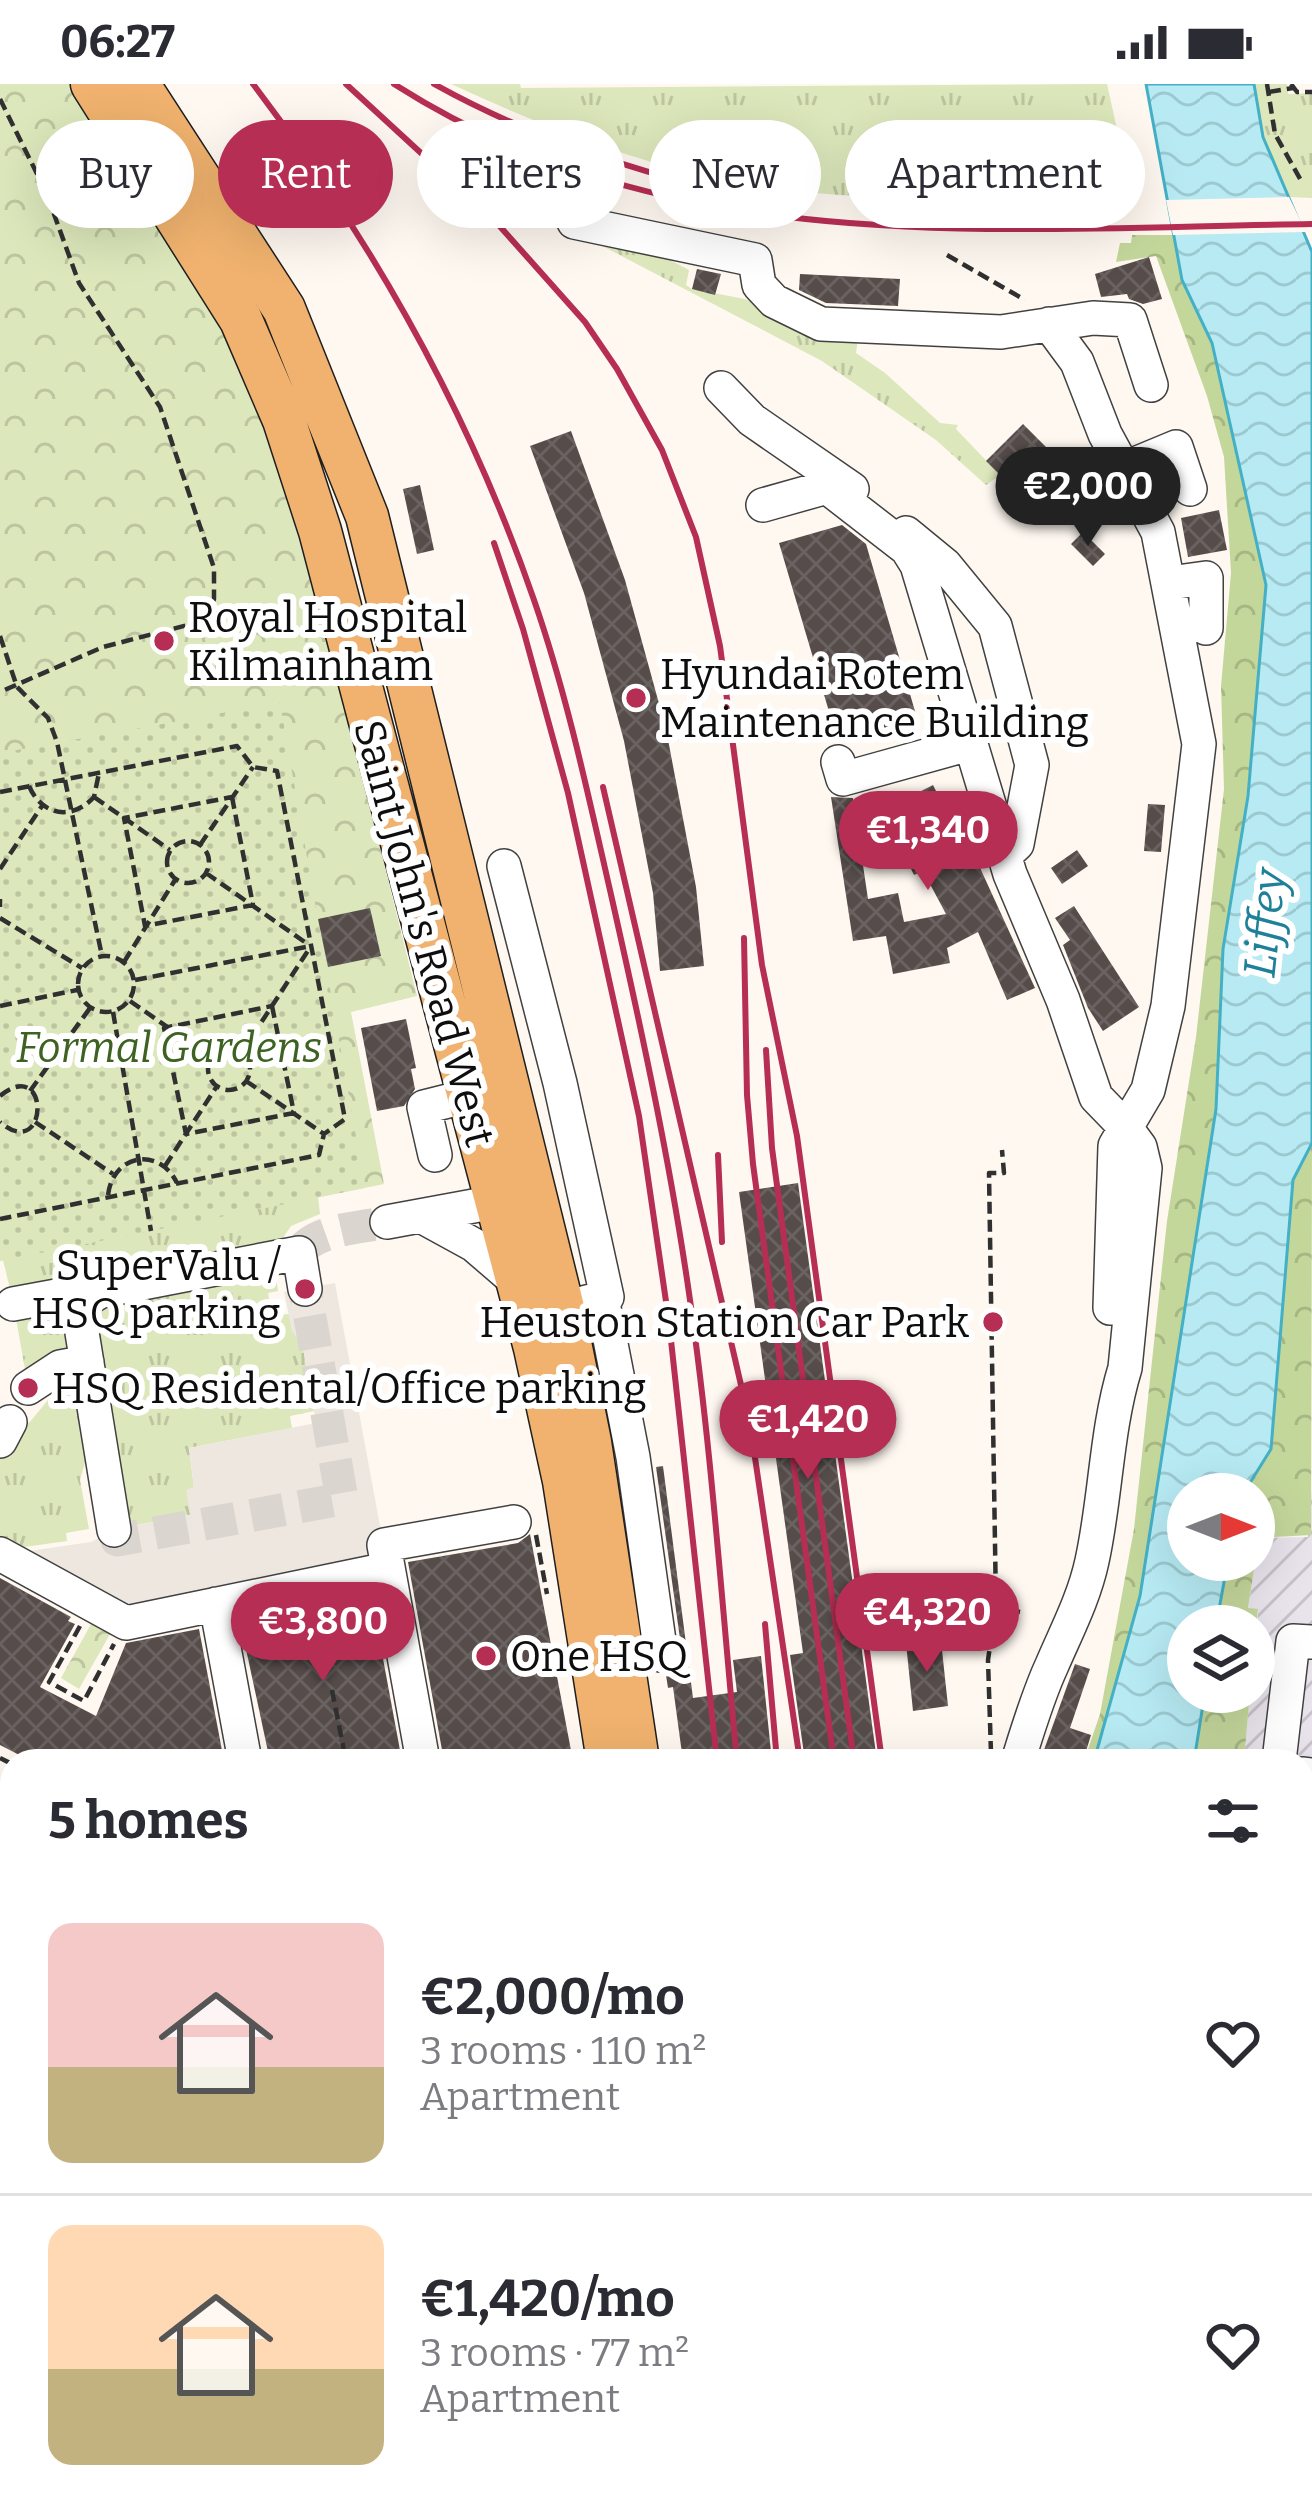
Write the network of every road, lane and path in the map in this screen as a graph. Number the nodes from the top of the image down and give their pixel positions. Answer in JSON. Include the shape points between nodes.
{"nodes":[{"id":1,"x":92,"y":84,"type":"edge"},
{"id":2,"x":138,"y":84,"type":"edge"},
{"id":3,"x":1292,"y":86,"type":"edge"},
{"id":4,"x":1268,"y":88,"type":"edge"},
{"id":5,"x":1312,"y":92,"type":"edge"},
{"id":6,"x":0,"y":99,"type":"edge"},
{"id":7,"x":1303,"y":184,"type":"dead end"},
{"id":8,"x":603,"y":228,"type":"edge"},
{"id":9,"x":947,"y":255,"type":"dead end"},
{"id":10,"x":1048,"y":324,"type":"junction"},
{"id":11,"x":1151,"y":385,"type":"dead end"},
{"id":12,"x":722,"y":388,"type":"dead end"},
{"id":13,"x":1123,"y":469,"type":"junction"},
{"id":14,"x":1190,"y":489,"type":"dead end"},
{"id":15,"x":763,"y":505,"type":"dead end"},
{"id":16,"x":1170,"y":583,"type":"junction"},
{"id":17,"x":1206,"y":628,"type":"dead end"},
{"id":18,"x":0,"y":636,"type":"edge"},
{"id":19,"x":17,"y":687,"type":"junction"},
{"id":20,"x":0,"y":692,"type":"edge"},
{"id":21,"x":969,"y":744,"type":"junction"},
{"id":22,"x":838,"y":762,"type":"dead end"},
{"id":23,"x":253,"y":767,"type":"junction"},
{"id":24,"x":99,"y":773,"type":"junction"},
{"id":25,"x":64,"y":779,"type":"junction"},
{"id":26,"x":29,"y":786,"type":"junction"},
{"id":27,"x":0,"y":792,"type":"edge"},
{"id":28,"x":94,"y":797,"type":"junction"},
{"id":29,"x":232,"y":797,"type":"junction"},
{"id":30,"x":42,"y":806,"type":"junction"},
{"id":31,"x":70,"y":813,"type":"junction"},
{"id":32,"x":124,"y":818,"type":"junction"},
{"id":33,"x":200,"y":844,"type":"junction"},
{"id":34,"x":170,"y":850,"type":"junction"},
{"id":35,"x":1004,"y":856,"type":"junction"},
{"id":36,"x":504,"y":866,"type":"dead end"},
{"id":37,"x":0,"y":869,"type":"edge"},
{"id":38,"x":206,"y":872,"type":"junction"},
{"id":39,"x":176,"y":879,"type":"junction"},
{"id":40,"x":254,"y":905,"type":"junction"},
{"id":41,"x":0,"y":918,"type":"edge"},
{"id":42,"x":145,"y":926,"type":"junction"},
{"id":43,"x":311,"y":946,"type":"junction"},
{"id":44,"x":102,"y":956,"type":"junction"},
{"id":45,"x":124,"y":962,"type":"junction"},
{"id":46,"x":82,"y":968,"type":"junction"},
{"id":47,"x":135,"y":980,"type":"junction"},
{"id":48,"x":79,"y":989,"type":"junction"},
{"id":49,"x":130,"y":1001,"type":"junction"},
{"id":50,"x":0,"y":1006,"type":"edge"},
{"id":51,"x":272,"y":1006,"type":"junction"},
{"id":52,"x":90,"y":1007,"type":"junction"},
{"id":53,"x":113,"y":1012,"type":"junction"},
{"id":54,"x":164,"y":1028,"type":"junction"},
{"id":55,"x":242,"y":1053,"type":"junction"},
{"id":56,"x":212,"y":1058,"type":"junction"},
{"id":57,"x":246,"y":1081,"type":"junction"},
{"id":58,"x":217,"y":1086,"type":"junction"},
{"id":59,"x":30,"y":1091,"type":"junction"},
{"id":60,"x":0,"y":1095,"type":"edge"},
{"id":61,"x":468,"y":1096,"type":"junction"},
{"id":62,"x":293,"y":1113,"type":"junction"},
{"id":63,"x":35,"y":1122,"type":"junction"},
{"id":64,"x":3,"y":1125,"type":"edge"},
{"id":65,"x":1126,"y":1128,"type":"junction"},
{"id":66,"x":325,"y":1134,"type":"junction"},
{"id":67,"x":186,"y":1135,"type":"junction"},
{"id":68,"x":0,"y":1137,"type":"edge"},
{"id":69,"x":1002,"y":1150,"type":"dead end"},
{"id":70,"x":435,"y":1154,"type":"dead end"},
{"id":71,"x":139,"y":1159,"type":"junction"},
{"id":72,"x":165,"y":1166,"type":"junction"},
{"id":73,"x":113,"y":1174,"type":"junction"},
{"id":74,"x":177,"y":1183,"type":"junction"},
{"id":75,"x":145,"y":1191,"type":"junction"},
{"id":76,"x":108,"y":1197,"type":"junction"},
{"id":77,"x":516,"y":1198,"type":"junction"},
{"id":78,"x":421,"y":1216,"type":"junction"},
{"id":79,"x":0,"y":1219,"type":"edge"},
{"id":80,"x":387,"y":1222,"type":"tunnel mouth"},
{"id":81,"x":152,"y":1231,"type":"dead end"},
{"id":82,"x":517,"y":1282,"type":"junction"},
{"id":83,"x":305,"y":1288,"type":"tunnel mouth"},
{"id":84,"x":89,"y":1298,"type":"junction"},
{"id":85,"x":582,"y":1303,"type":"junction"},
{"id":86,"x":13,"y":1304,"type":"dead end"},
{"id":87,"x":88,"y":1371,"type":"junction"},
{"id":88,"x":28,"y":1388,"type":"dead end"},
{"id":89,"x":514,"y":1522,"type":"dead end"},
{"id":90,"x":114,"y":1530,"type":"dead end"},
{"id":91,"x":0,"y":1554,"type":"edge"},
{"id":92,"x":388,"y":1569,"type":"junction"},
{"id":93,"x":92,"y":1604,"type":"junction"},
{"id":94,"x":216,"y":1604,"type":"junction"},
{"id":95,"x":996,"y":1608,"type":"junction"},
{"id":96,"x":1020,"y":1612,"type":"dead end"},
{"id":97,"x":126,"y":1623,"type":"junction"},
{"id":98,"x":1312,"y":1642,"type":"edge"},
{"id":99,"x":661,"y":1655,"type":"dead end"},
{"id":100,"x":332,"y":1690,"type":"dead end"},
{"id":101,"x":243,"y":1749,"type":"edge"},
{"id":102,"x":344,"y":1749,"type":"edge"},
{"id":103,"x":421,"y":1749,"type":"edge"},
{"id":104,"x":606,"y":1749,"type":"edge"},
{"id":105,"x":636,"y":1749,"type":"edge"},
{"id":106,"x":1002,"y":1749,"type":"edge"},
{"id":107,"x":1007,"y":1749,"type":"edge"},
{"id":108,"x":1280,"y":1749,"type":"edge"}],
"edges":[{"from":1,"to":61,"type":"main road","name":"Saint John's Road West","via":[[242,320],[284,420]]},
{"from":2,"to":77,"type":"main road","name":"Saint John's Road West","via":[[284,309],[367,515]]},
{"from":3,"to":4,"type":"path"},
{"from":3,"to":5,"type":"path"},
{"from":4,"to":7,"type":"path","via":[[1275,134]]},
{"from":6,"to":19,"type":"path","via":[[79,283],[160,406],[214,568],[207,620],[103,647]]},
{"from":8,"to":10,"type":"street","via":[[755,260],[759,285],[773,301],[821,324],[1001,332]]},
{"from":9,"to":10,"type":"path","via":[[1026,301]]},
{"from":10,"to":11,"type":"street","via":[[1130,320]]},
{"from":10,"to":13,"type":"street","via":[[1077,362]]},
{"from":12,"to":35,"type":"street","via":[[752,421],[830,471],[945,565],[988,614],[1033,765],[1017,844]]},
{"from":13,"to":14,"type":"street","via":[[1176,447]]},
{"from":13,"to":16,"type":"street","via":[[1158,532]]},
{"from":15,"to":21,"type":"street","via":[[827,487],[907,549]]},
{"from":16,"to":17,"type":"street","via":[[1206,578]]},
{"from":16,"to":65,"type":"street","via":[[1199,744],[1196,786],[1168,1006],[1148,1090]]},
{"from":18,"to":19,"type":"path"},
{"from":19,"to":20,"type":"path"},
{"from":19,"to":25,"type":"path","via":[[48,718]]},
{"from":21,"to":22,"type":"street","via":[[844,779]]},
{"from":21,"to":35,"type":"street"},
{"from":23,"to":24,"type":"path","via":[[237,746]]},
{"from":23,"to":29,"type":"path"},
{"from":23,"to":43,"type":"path","via":[[277,771]]},
{"from":24,"to":25,"type":"path"},
{"from":24,"to":28,"type":"path"},
{"from":25,"to":26,"type":"path"},
{"from":25,"to":31,"type":"path"},
{"from":26,"to":27,"type":"path"},
{"from":26,"to":30,"type":"path"},
{"from":28,"to":31,"type":"path"},
{"from":28,"to":32,"type":"path"},
{"from":29,"to":32,"type":"path"},
{"from":29,"to":33,"type":"path"},
{"from":29,"to":40,"type":"path"},
{"from":30,"to":31,"type":"path"},
{"from":30,"to":37,"type":"path"},
{"from":31,"to":44,"type":"path"},
{"from":32,"to":34,"type":"path"},
{"from":32,"to":42,"type":"path"},
{"from":33,"to":34,"type":"path"},
{"from":33,"to":38,"type":"path"},
{"from":34,"to":39,"type":"path"},
{"from":35,"to":65,"type":"street","via":[[1096,1097]]},
{"from":36,"to":85,"type":"street","via":[[608,1297]]},
{"from":38,"to":39,"type":"path","via":[[192,882]]},
{"from":38,"to":40,"type":"path"},
{"from":39,"to":42,"type":"path"},
{"from":40,"to":42,"type":"path"},
{"from":40,"to":43,"type":"path"},
{"from":41,"to":46,"type":"path"},
{"from":42,"to":45,"type":"path"},
{"from":43,"to":47,"type":"path"},
{"from":43,"to":51,"type":"path"},
{"from":43,"to":66,"type":"path","via":[[344,1119]]},
{"from":44,"to":45,"type":"path"},
{"from":44,"to":46,"type":"path"},
{"from":45,"to":47,"type":"path"},
{"from":46,"to":48,"type":"path"},
{"from":47,"to":49,"type":"path"},
{"from":48,"to":50,"type":"path"},
{"from":48,"to":52,"type":"path"},
{"from":49,"to":53,"type":"path"},
{"from":49,"to":54,"type":"path"},
{"from":51,"to":54,"type":"path"},
{"from":51,"to":55,"type":"path"},
{"from":51,"to":62,"type":"path"},
{"from":52,"to":53,"type":"path"},
{"from":52,"to":59,"type":"path"},
{"from":53,"to":71,"type":"path"},
{"from":54,"to":56,"type":"path"},
{"from":54,"to":67,"type":"path"},
{"from":55,"to":56,"type":"path","via":[[226,1048]]},
{"from":55,"to":57,"type":"path"},
{"from":56,"to":58,"type":"path","via":[[208,1070]]},
{"from":57,"to":58,"type":"path","via":[[230,1090]]},
{"from":57,"to":62,"type":"path"},
{"from":58,"to":67,"type":"path"},
{"from":59,"to":60,"type":"path"},
{"from":59,"to":63,"type":"path","via":[[40,1109]]},
{"from":61,"to":70,"type":"street","via":[[424,1107]]},
{"from":61,"to":77,"type":"main road","name":"Saint John's Road West"},
{"from":62,"to":66,"type":"path"},
{"from":62,"to":67,"type":"path"},
{"from":63,"to":64,"type":"path","via":[[18,1131]]},
{"from":63,"to":73,"type":"path"},
{"from":64,"to":68,"type":"path"},
{"from":65,"to":107,"type":"street","via":[[1113,1165],[1108,1474],[1085,1586],[1040,1653]]},
{"from":66,"to":74,"type":"path","via":[[319,1155]]},
{"from":67,"to":72,"type":"path"},
{"from":69,"to":95,"type":"path","via":[[1004,1174],[989,1174]]},
{"from":71,"to":72,"type":"path"},
{"from":71,"to":73,"type":"path"},
{"from":71,"to":75,"type":"path"},
{"from":72,"to":74,"type":"path"},
{"from":73,"to":76,"type":"path"},
{"from":74,"to":75,"type":"path"},
{"from":75,"to":76,"type":"path"},
{"from":75,"to":81,"type":"path"},
{"from":76,"to":79,"type":"path"},
{"from":77,"to":78,"type":"street"},
{"from":77,"to":82,"type":"main road","name":"Saint John's Road West"},
{"from":77,"to":85,"type":"main road","name":"Saint John's Road West"},
{"from":78,"to":80,"type":"street"},
{"from":78,"to":82,"type":"street","via":[[474,1244]]},
{"from":82,"to":104,"type":"main road","name":"Saint John's Road West","via":[[565,1481]]},
{"from":83,"to":84,"type":"street","via":[[298,1252]]},
{"from":84,"to":86,"type":"street","via":[[78,1292]]},
{"from":84,"to":87,"type":"street","via":[[80,1314]]},
{"from":85,"to":99,"type":"street","via":[[633,1456]]},
{"from":85,"to":105,"type":"main road","name":"Saint John's Road West","via":[[593,1464]]},
{"from":87,"to":88,"type":"street","via":[[60,1367]]},
{"from":87,"to":90,"type":"street"},
{"from":89,"to":92,"type":"street","via":[[384,1545]]},
{"from":91,"to":93,"type":"street"},
{"from":92,"to":94,"type":"street"},
{"from":92,"to":103,"type":"street"},
{"from":93,"to":97,"type":"street"},
{"from":93,"to":97,"type":"path","via":[[49,1682],[84,1701]]},
{"from":94,"to":97,"type":"street"},
{"from":94,"to":101,"type":"street"},
{"from":95,"to":96,"type":"path"},
{"from":95,"to":106,"type":"path","via":[[988,1660]]},
{"from":98,"to":108,"type":"street","via":[[1293,1641]]},
{"from":100,"to":102,"type":"path"}]}
